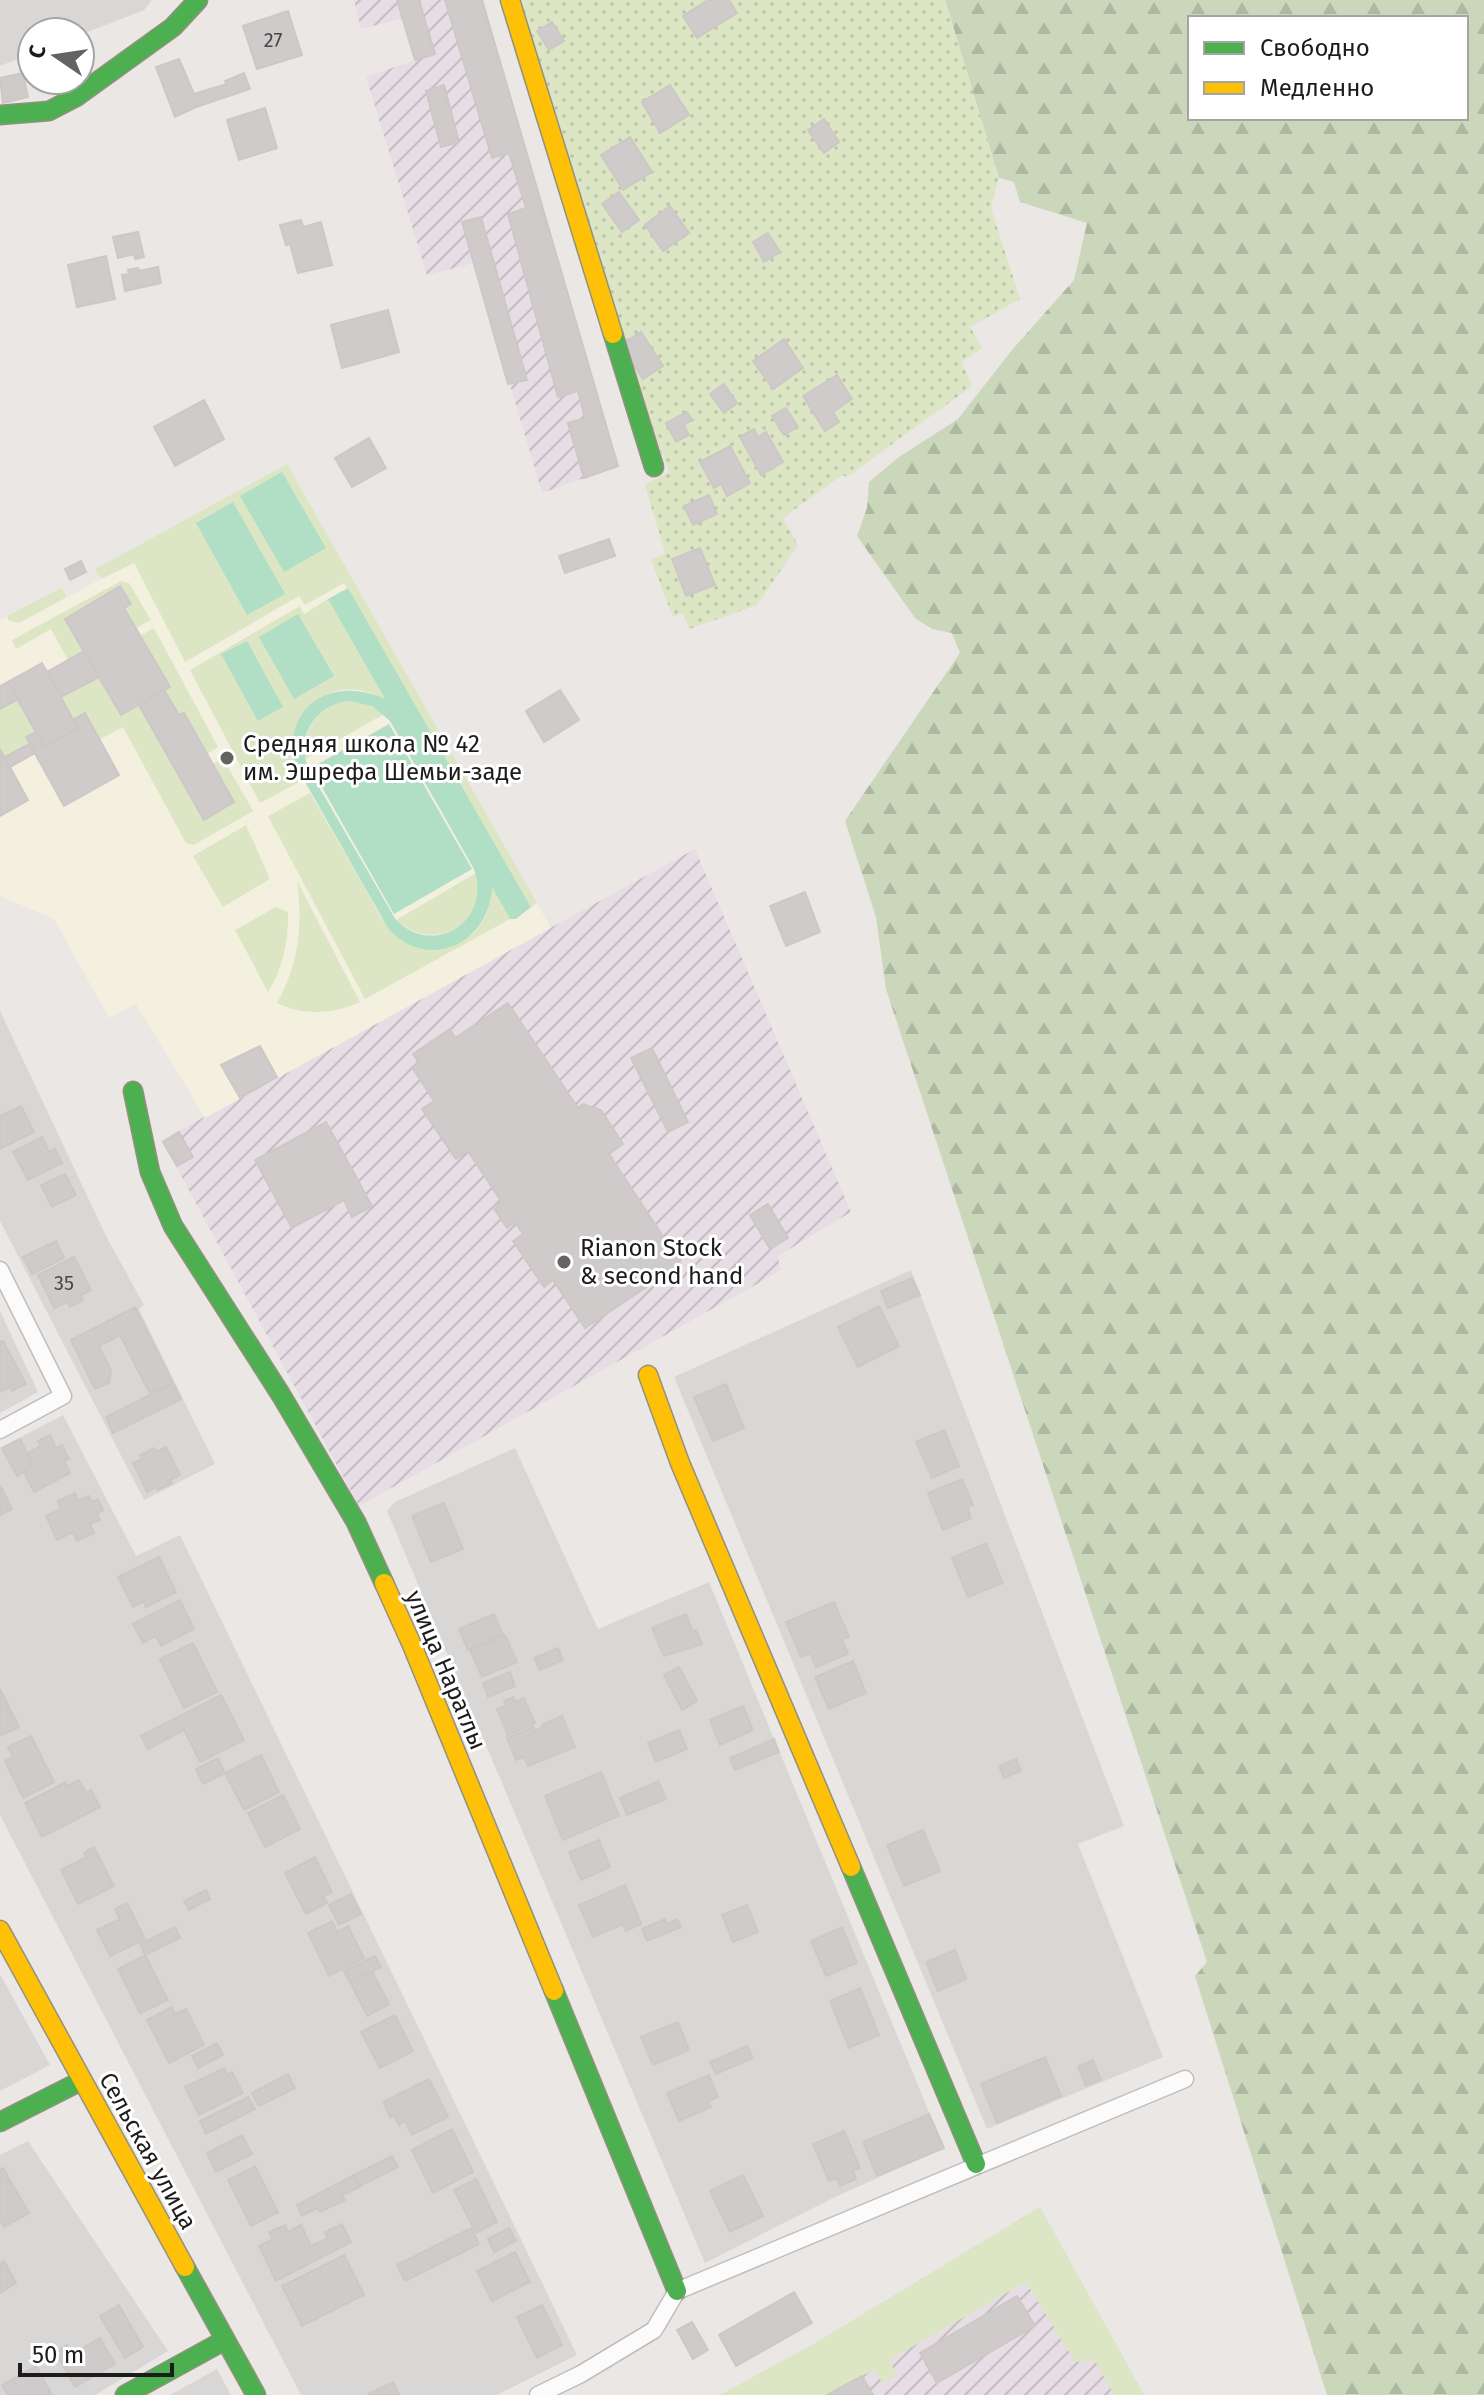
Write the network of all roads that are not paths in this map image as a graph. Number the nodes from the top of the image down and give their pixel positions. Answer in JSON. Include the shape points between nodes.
{"nodes":[{"id":1,"x":198,"y":0,"type":"edge"},
{"id":2,"x":510,"y":0,"type":"edge"},
{"id":3,"x":0,"y":115,"type":"edge"},
{"id":4,"x":654,"y":467,"type":"dead end"},
{"id":5,"x":133,"y":1091,"type":"dead end"},
{"id":6,"x":0,"y":1270,"type":"edge"},
{"id":7,"x":648,"y":1375,"type":"dead end"},
{"id":8,"x":0,"y":1430,"type":"edge"},
{"id":9,"x":0,"y":1930,"type":"edge"},
{"id":10,"x":1185,"y":2079,"type":"dead end"},
{"id":11,"x":81,"y":2081,"type":"junction"},
{"id":12,"x":0,"y":2122,"type":"edge"},
{"id":13,"x":976,"y":2164,"type":"junction"},
{"id":14,"x":677,"y":2291,"type":"junction"},
{"id":15,"x":225,"y":2340,"type":"junction"},
{"id":16,"x":125,"y":2395,"type":"edge"},
{"id":17,"x":256,"y":2395,"type":"edge"},
{"id":18,"x":538,"y":2395,"type":"edge"}],
"edges":[{"from":1,"to":3,"type":"street","via":[[173,27],[76,97],[49,111]]},
{"from":2,"to":4,"type":"street"},
{"from":5,"to":14,"type":"street","name":"улица Наратлы","via":[[150,1172],[173,1226],[356,1522],[412,1645]]},
{"from":6,"to":8,"type":"street","via":[[63,1396]]},
{"from":7,"to":13,"type":"street","via":[[680,1463]]},
{"from":9,"to":11,"type":"street","name":"Сельская улица"},
{"from":10,"to":13,"type":"street"},
{"from":11,"to":12,"type":"street"},
{"from":11,"to":15,"type":"street","name":"Сельская улица"},
{"from":13,"to":14,"type":"street"},
{"from":14,"to":18,"type":"street","via":[[654,2330]]},
{"from":15,"to":16,"type":"street"},
{"from":15,"to":17,"type":"street","name":"Сельская улица"}]}
